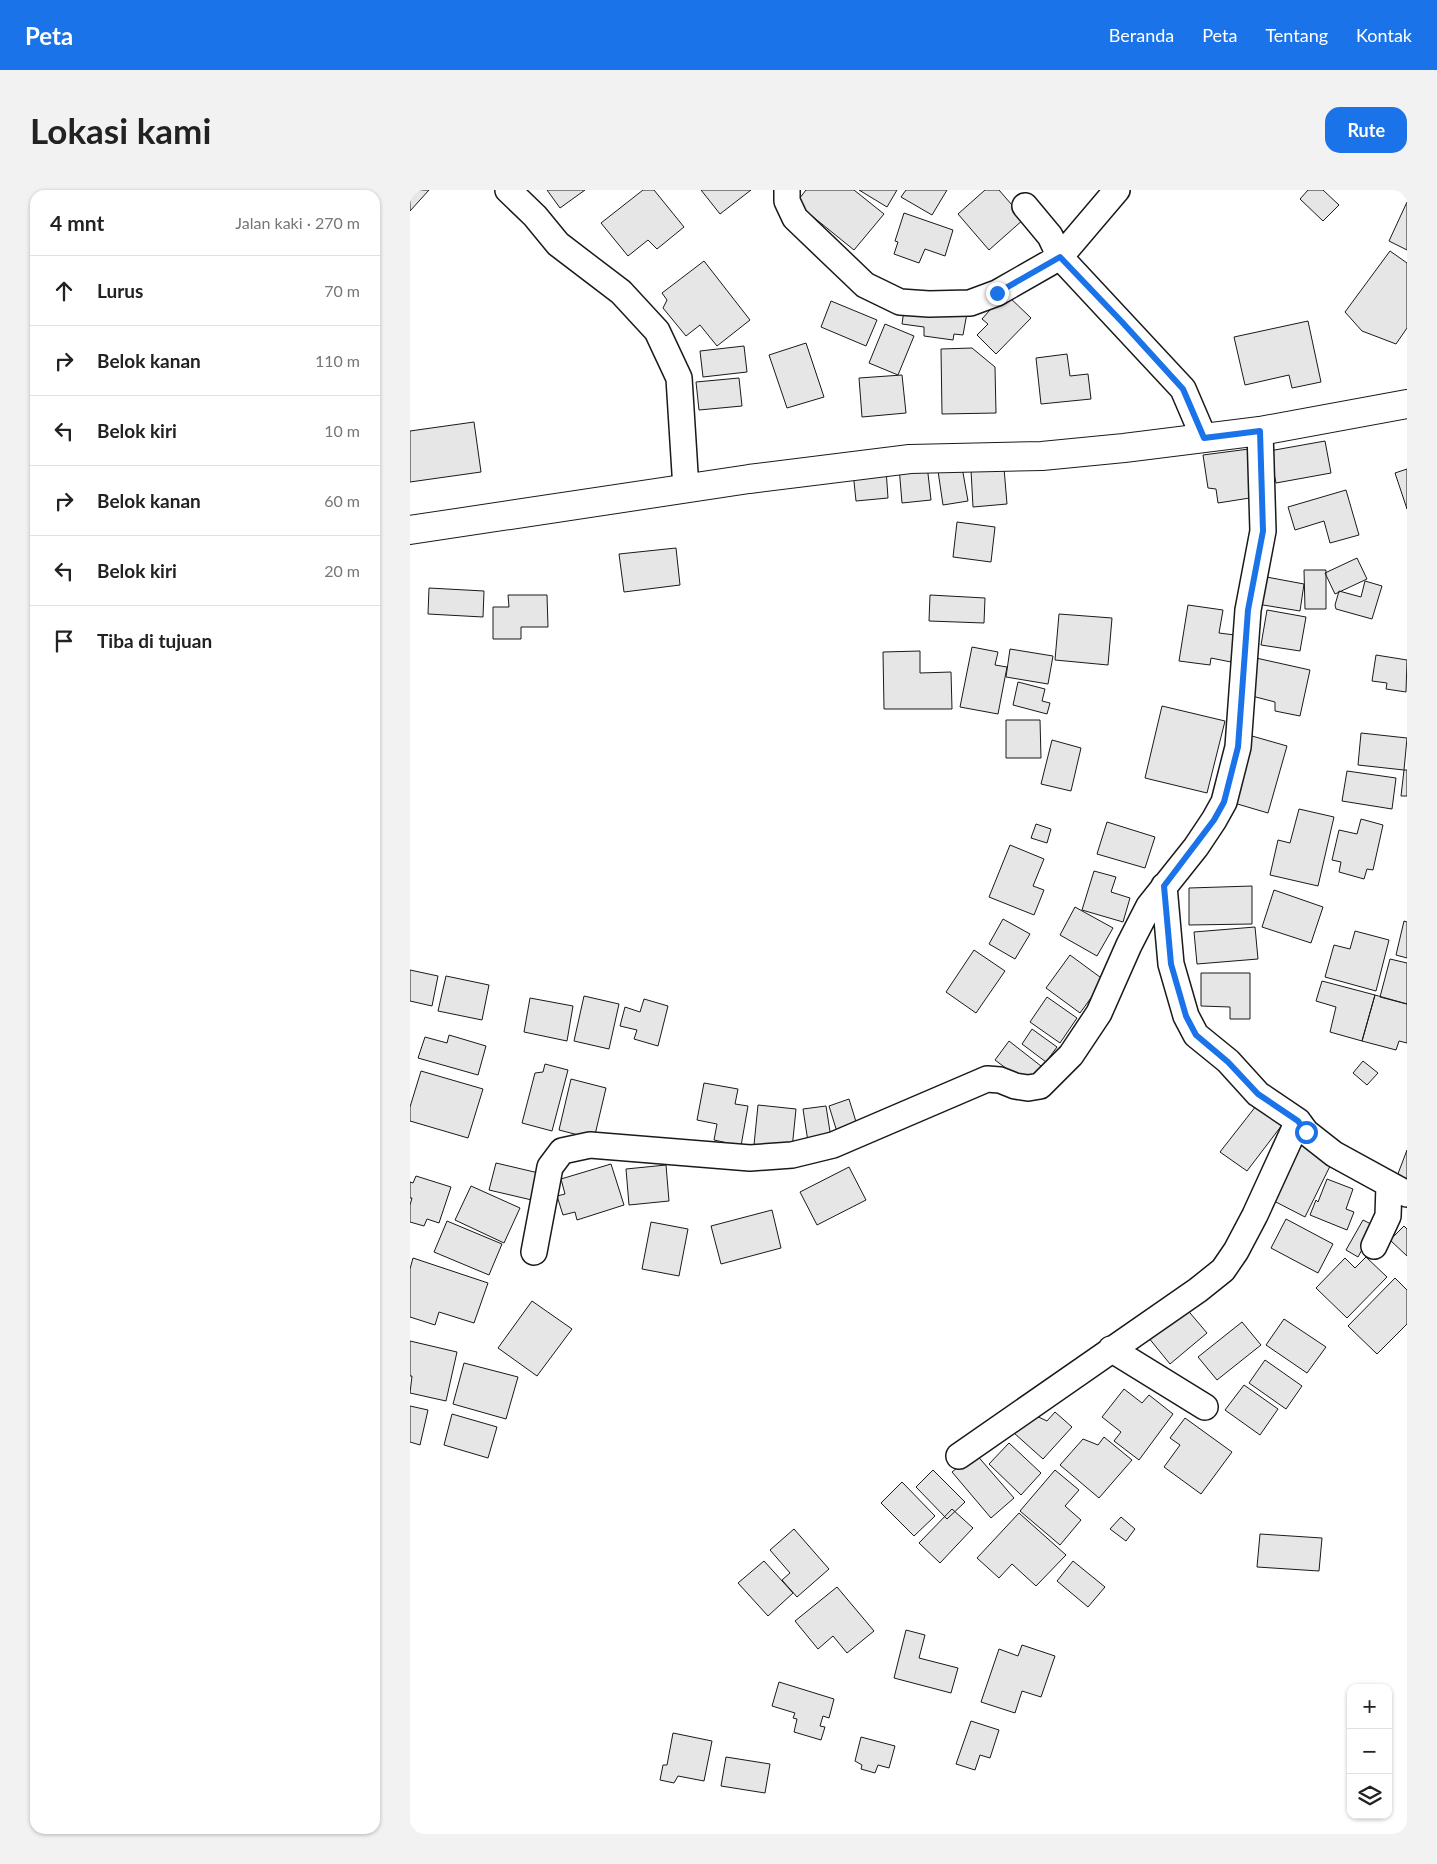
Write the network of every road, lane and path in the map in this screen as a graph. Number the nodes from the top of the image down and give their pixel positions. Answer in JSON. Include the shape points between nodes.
{"nodes":[{"id":1,"x":508,"y":190,"type":"edge"},
{"id":2,"x":787,"y":190,"type":"edge"},
{"id":3,"x":1117,"y":190,"type":"edge"},
{"id":4,"x":1025,"y":206,"type":"dead end"},
{"id":5,"x":1060,"y":257,"type":"junction"},
{"id":6,"x":1407,"y":404,"type":"edge"},
{"id":7,"x":1260,"y":431,"type":"junction"},
{"id":8,"x":1204,"y":438,"type":"junction"},
{"id":9,"x":686,"y":489,"type":"junction"},
{"id":10,"x":410,"y":530,"type":"edge"},
{"id":11,"x":1164,"y":886,"type":"junction"},
{"id":12,"x":1298,"y":1121,"type":"junction"},
{"id":13,"x":1398,"y":1189,"type":"edge"},
{"id":14,"x":1374,"y":1246,"type":"dead end"},
{"id":15,"x":534,"y":1252,"type":"dead end"},
{"id":16,"x":1111,"y":1350,"type":"junction"},
{"id":17,"x":1205,"y":1407,"type":"dead end"},
{"id":18,"x":959,"y":1456,"type":"dead end"}],
"edges":[{"from":1,"to":9,"type":"street","via":[[558,244],[621,292],[656,331],[679,378]]},
{"from":2,"to":5,"type":"street","via":[[795,218],[865,285],[900,302],[970,304],[997,293]]},
{"from":3,"to":5,"type":"street"},
{"from":4,"to":5,"type":"street","via":[[1050,236]]},
{"from":5,"to":8,"type":"street","via":[[1183,389]]},
{"from":6,"to":7,"type":"main road"},
{"from":7,"to":8,"type":"main road"},
{"from":7,"to":11,"type":"street","via":[[1263,531],[1248,610],[1238,747],[1224,802]]},
{"from":8,"to":9,"type":"main road","via":[[1042,456],[910,459]]},
{"from":9,"to":10,"type":"main road"},
{"from":11,"to":12,"type":"street","via":[[1171,964],[1186,1016],[1196,1035],[1228,1062],[1258,1094]]},
{"from":11,"to":15,"type":"street","via":[[1145,913],[1099,1013],[1071,1055],[1040,1086],[1028,1088],[987,1079],[833,1145],[792,1155],[750,1158],[590,1145],[562,1151],[550,1167]]},
{"from":12,"to":13,"type":"street","via":[[1306,1132],[1334,1154]]},
{"from":12,"to":16,"type":"street","via":[[1255,1215],[1223,1270]]},
{"from":13,"to":14,"type":"street"},
{"from":16,"to":17,"type":"street"},
{"from":16,"to":18,"type":"street"}]}
